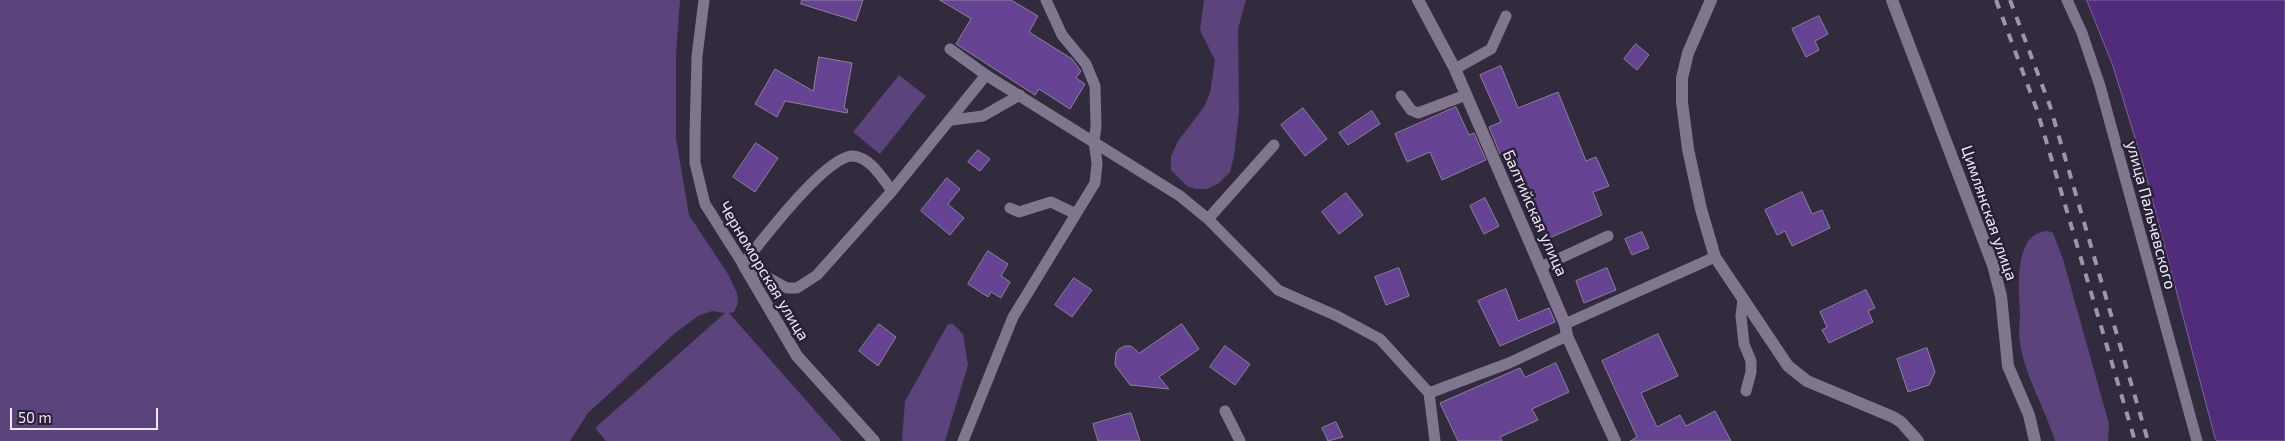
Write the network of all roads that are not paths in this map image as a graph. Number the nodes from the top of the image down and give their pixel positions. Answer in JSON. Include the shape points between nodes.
{"nodes":[{"id":1,"x":704,"y":0,"type":"edge"},
{"id":2,"x":1046,"y":0,"type":"edge"},
{"id":3,"x":1418,"y":0,"type":"edge"},
{"id":4,"x":1711,"y":0,"type":"edge"},
{"id":5,"x":1892,"y":0,"type":"edge"},
{"id":6,"x":2067,"y":0,"type":"edge"},
{"id":7,"x":1506,"y":16,"type":"dead end"},
{"id":8,"x":950,"y":49,"type":"dead end"},
{"id":9,"x":1455,"y":69,"type":"junction"},
{"id":10,"x":986,"y":74,"type":"junction"},
{"id":11,"x":1020,"y":96,"type":"junction"},
{"id":12,"x":1401,"y":96,"type":"dead end"},
{"id":13,"x":1466,"y":96,"type":"junction"},
{"id":14,"x":952,"y":120,"type":"junction"},
{"id":15,"x":1094,"y":141,"type":"junction"},
{"id":16,"x":1274,"y":145,"type":"dead end"},
{"id":17,"x":892,"y":191,"type":"junction"},
{"id":18,"x":1010,"y":208,"type":"dead end"},
{"id":19,"x":1076,"y":214,"type":"junction"},
{"id":20,"x":1208,"y":219,"type":"junction"},
{"id":21,"x":1608,"y":236,"type":"dead end"},
{"id":22,"x":1716,"y":257,"type":"junction"},
{"id":23,"x":743,"y":264,"type":"junction"},
{"id":24,"x":1541,"y":267,"type":"junction"},
{"id":25,"x":1743,"y":299,"type":"junction"},
{"id":26,"x":1566,"y":330,"type":"junction"},
{"id":27,"x":1746,"y":392,"type":"dead end"},
{"id":28,"x":1429,"y":393,"type":"junction"},
{"id":29,"x":1225,"y":411,"type":"dead end"},
{"id":30,"x":874,"y":441,"type":"edge"},
{"id":31,"x":963,"y":441,"type":"edge"},
{"id":32,"x":1240,"y":441,"type":"edge"},
{"id":33,"x":1436,"y":441,"type":"edge"},
{"id":34,"x":1615,"y":441,"type":"edge"},
{"id":35,"x":1918,"y":441,"type":"edge"},
{"id":36,"x":2034,"y":441,"type":"edge"},
{"id":37,"x":2196,"y":441,"type":"edge"}],
"edges":[{"from":1,"to":23,"type":"lane","name":"Черноморская улица","via":[[697,56],[695,163],[705,204]]},
{"from":2,"to":15,"type":"lane","via":[[1062,35],[1092,76],[1095,86]]},
{"from":3,"to":9,"type":"street","name":"Балтийская улица"},
{"from":4,"to":22,"type":"street","via":[[1688,53],[1682,78],[1682,102],[1701,210]]},
{"from":5,"to":36,"type":"street","name":"Цимлянская улица","via":[[1993,266],[2001,296],[2008,366],[2028,415]]},
{"from":6,"to":37,"type":"lane","name":"улица Пальчевского","via":[[2100,86]]},
{"from":7,"to":9,"type":"lane","via":[[1491,49]]},
{"from":8,"to":10,"type":"lane"},
{"from":9,"to":13,"type":"street","name":"Балтийская улица"},
{"from":10,"to":11,"type":"lane"},
{"from":10,"to":14,"type":"lane"},
{"from":11,"to":14,"type":"lane","via":[[983,116]]},
{"from":11,"to":15,"type":"lane"},
{"from":12,"to":13,"type":"lane","via":[[1411,110],[1418,113]]},
{"from":13,"to":24,"type":"street","name":"Балтийская улица"},
{"from":14,"to":17,"type":"lane"},
{"from":15,"to":19,"type":"lane","via":[[1095,184]]},
{"from":15,"to":20,"type":"lane","via":[[1180,196]]},
{"from":16,"to":20,"type":"lane"},
{"from":17,"to":23,"type":"lane","via":[[806,284],[787,288]]},
{"from":17,"to":23,"type":"lane","via":[[870,164],[855,156],[844,157],[825,170]]},
{"from":18,"to":19,"type":"lane","via":[[1019,212],[1050,202]]},
{"from":19,"to":31,"type":"lane","via":[[1013,317]]},
{"from":20,"to":28,"type":"lane","via":[[1278,290],[1380,339]]},
{"from":21,"to":24,"type":"lane"},
{"from":22,"to":25,"type":"street"},
{"from":22,"to":26,"type":"lane"},
{"from":23,"to":30,"type":"street","name":"Черноморская улица","via":[[797,356]]},
{"from":24,"to":26,"type":"street","name":"Балтийская улица"},
{"from":25,"to":27,"type":"lane","via":[[1744,344],[1751,360]]},
{"from":25,"to":35,"type":"street","via":[[1788,366],[1800,376],[1893,417]]},
{"from":26,"to":28,"type":"lane","via":[[1509,363]]},
{"from":26,"to":34,"type":"street","name":"Балтийская улица"},
{"from":28,"to":33,"type":"lane"},
{"from":29,"to":32,"type":"lane"}]}
